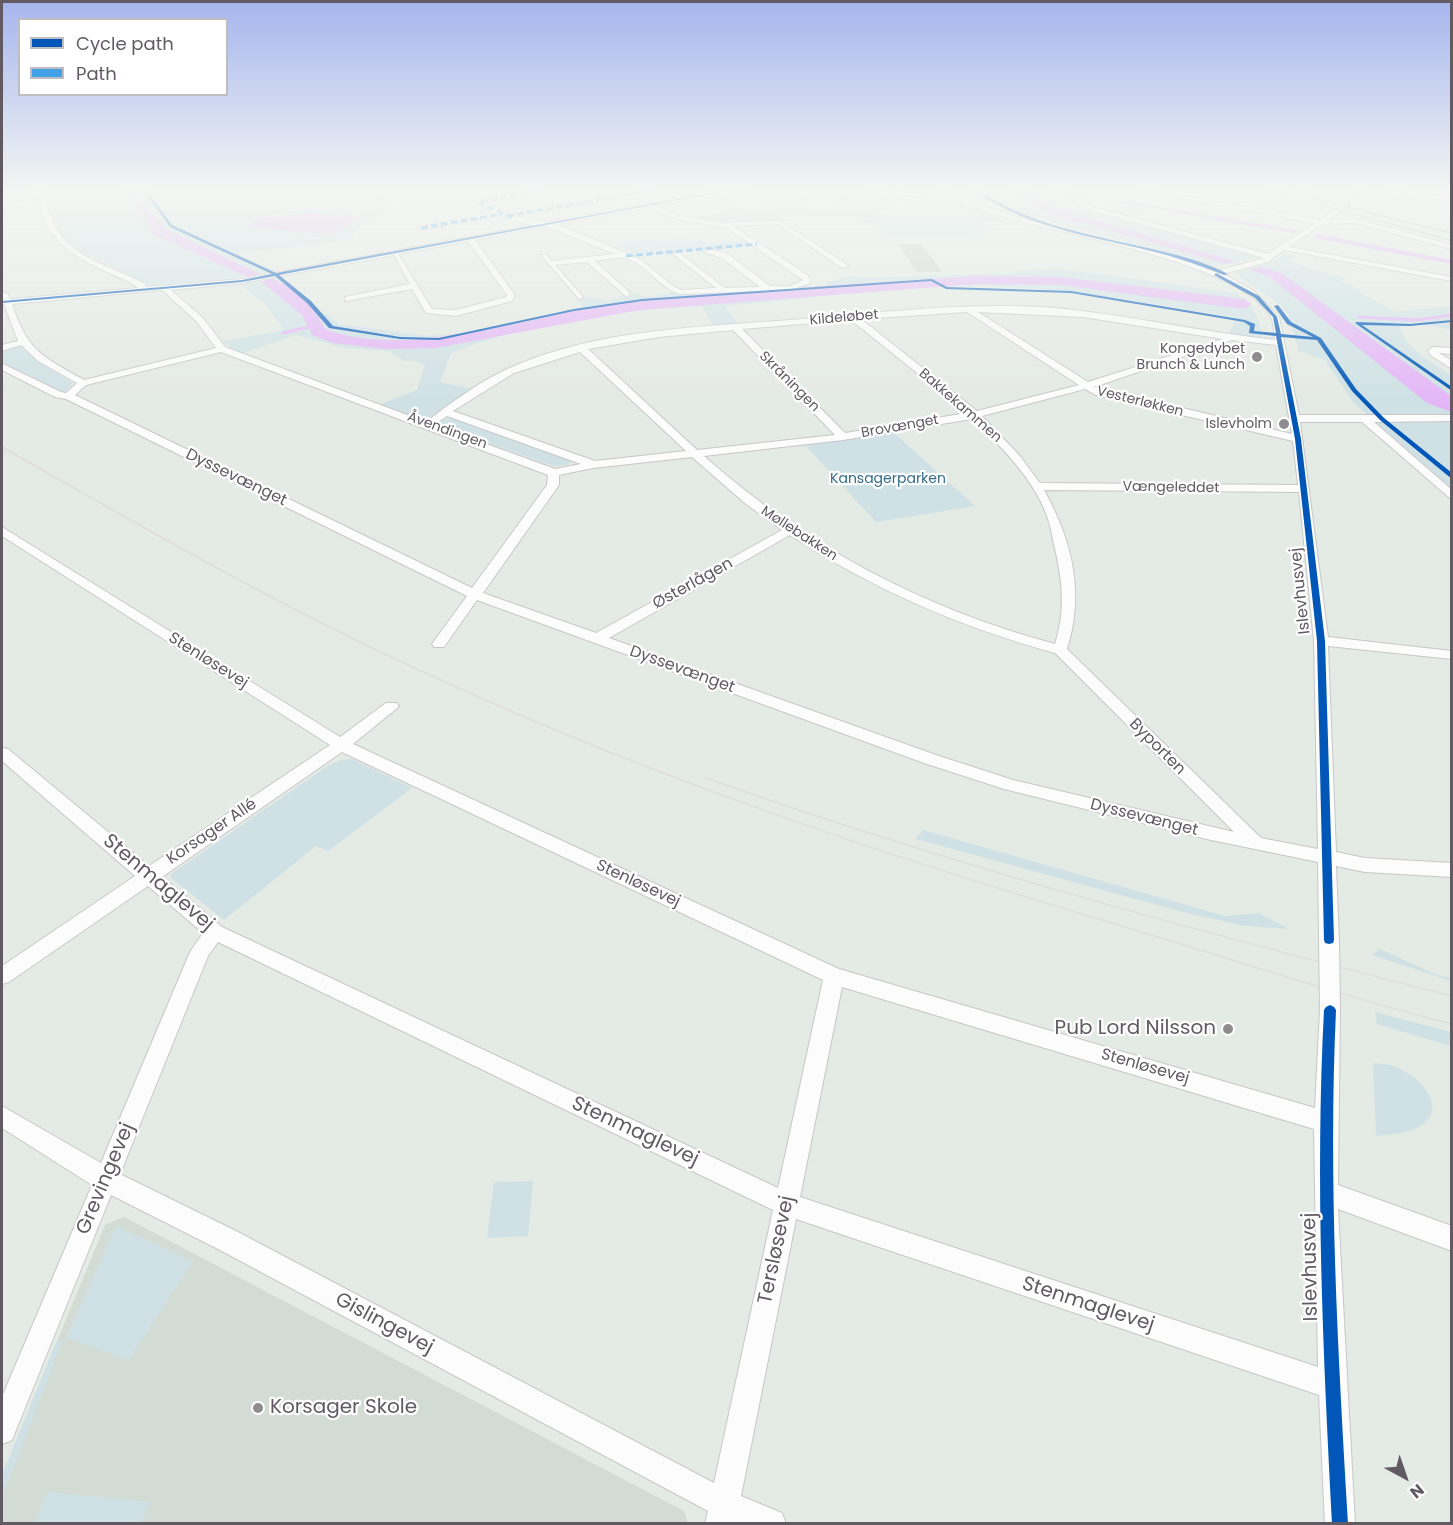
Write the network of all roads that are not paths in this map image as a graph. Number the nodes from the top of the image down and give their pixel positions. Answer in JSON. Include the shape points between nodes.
{"nodes":[{"id":1,"x":95,"y":262,"type":"edge"},
{"id":2,"x":343,"y":262,"type":"edge"},
{"id":3,"x":359,"y":262,"type":"edge"},
{"id":4,"x":400,"y":262,"type":"edge"},
{"id":5,"x":487,"y":262,"type":"edge"},
{"id":6,"x":549,"y":262,"type":"edge"},
{"id":7,"x":592,"y":262,"type":"edge"},
{"id":8,"x":637,"y":262,"type":"edge"},
{"id":9,"x":688,"y":262,"type":"edge"},
{"id":10,"x":732,"y":262,"type":"edge"},
{"id":11,"x":783,"y":262,"type":"edge"},
{"id":12,"x":839,"y":262,"type":"edge"},
{"id":13,"x":1174,"y":262,"type":"edge"},
{"id":14,"x":1254,"y":262,"type":"edge"},
{"id":15,"x":1346,"y":262,"type":"edge"},
{"id":16,"x":1350,"y":262,"type":"edge"},
{"id":17,"x":845,"y":266,"type":"dead end"},
{"id":18,"x":1216,"y":274,"type":"junction"},
{"id":19,"x":1452,"y":279,"type":"edge"},
{"id":20,"x":243,"y":281,"type":"junction"},
{"id":21,"x":1452,"y":284,"type":"edge"},
{"id":22,"x":414,"y":286,"type":"junction"},
{"id":23,"x":165,"y":289,"type":"junction"},
{"id":24,"x":768,"y":289,"type":"junction"},
{"id":25,"x":143,"y":290,"type":"junction"},
{"id":26,"x":725,"y":292,"type":"junction"},
{"id":27,"x":627,"y":295,"type":"dead end"},
{"id":28,"x":579,"y":297,"type":"dead end"},
{"id":29,"x":3,"y":299,"type":"edge"},
{"id":30,"x":348,"y":299,"type":"dead end"},
{"id":31,"x":967,"y":308,"type":"junction"},
{"id":32,"x":853,"y":317,"type":"junction"},
{"id":33,"x":735,"y":327,"type":"junction"},
{"id":34,"x":1236,"y":339,"type":"junction"},
{"id":35,"x":22,"y":342,"type":"junction"},
{"id":36,"x":1280,"y":343,"type":"junction"},
{"id":37,"x":2,"y":348,"type":"edge"},
{"id":38,"x":581,"y":348,"type":"junction"},
{"id":39,"x":222,"y":349,"type":"junction"},
{"id":40,"x":1448,"y":350,"type":"edge"},
{"id":41,"x":1452,"y":366,"type":"edge"},
{"id":42,"x":2,"y":367,"type":"edge"},
{"id":43,"x":83,"y":383,"type":"junction"},
{"id":44,"x":1084,"y":386,"type":"junction"},
{"id":45,"x":68,"y":396,"type":"junction"},
{"id":46,"x":445,"y":412,"type":"junction"},
{"id":47,"x":975,"y":415,"type":"junction"},
{"id":48,"x":1294,"y":418,"type":"junction"},
{"id":49,"x":1452,"y":418,"type":"edge"},
{"id":50,"x":1364,"y":420,"type":"junction"},
{"id":51,"x":428,"y":424,"type":"junction"},
{"id":52,"x":843,"y":437,"type":"junction"},
{"id":53,"x":1298,"y":439,"type":"junction"},
{"id":54,"x":698,"y":453,"type":"junction"},
{"id":55,"x":593,"y":465,"type":"junction"},
{"id":56,"x":554,"y":472,"type":"junction"},
{"id":57,"x":1037,"y":486,"type":"junction"},
{"id":58,"x":1305,"y":489,"type":"junction"},
{"id":59,"x":1452,"y":497,"type":"edge"},
{"id":60,"x":790,"y":530,"type":"junction"},
{"id":61,"x":2,"y":531,"type":"edge"},
{"id":62,"x":474,"y":594,"type":"junction"},
{"id":63,"x":596,"y":639,"type":"junction"},
{"id":64,"x":1321,"y":642,"type":"junction"},
{"id":65,"x":439,"y":644,"type":"dead end"},
{"id":66,"x":1060,"y":650,"type":"junction"},
{"id":67,"x":1452,"y":655,"type":"edge"},
{"id":68,"x":391,"y":706,"type":"dead end"},
{"id":69,"x":341,"y":745,"type":"junction"},
{"id":70,"x":2,"y":753,"type":"edge"},
{"id":71,"x":1255,"y":842,"type":"junction"},
{"id":72,"x":1327,"y":856,"type":"junction"},
{"id":73,"x":1452,"y":870,"type":"edge"},
{"id":74,"x":150,"y":875,"type":"junction"},
{"id":75,"x":215,"y":932,"type":"junction"},
{"id":76,"x":2,"y":976,"type":"edge"},
{"id":77,"x":834,"y":976,"type":"junction"},
{"id":78,"x":2,"y":1116,"type":"edge"},
{"id":79,"x":1326,"y":1122,"type":"junction"},
{"id":80,"x":106,"y":1180,"type":"junction"},
{"id":81,"x":1328,"y":1193,"type":"junction"},
{"id":82,"x":786,"y":1204,"type":"junction"},
{"id":83,"x":1452,"y":1239,"type":"edge"},
{"id":84,"x":1333,"y":1386,"type":"junction"},
{"id":85,"x":2,"y":1430,"type":"edge"},
{"id":86,"x":722,"y":1514,"type":"edge"},
{"id":87,"x":771,"y":1524,"type":"edge"},
{"id":88,"x":1340,"y":1524,"type":"edge"}],
"edges":[{"from":1,"to":25,"type":"street","via":[[141,285]]},
{"from":2,"to":20,"type":"street"},
{"from":3,"to":20,"type":"street"},
{"from":4,"to":22,"type":"street"},
{"from":5,"to":22,"type":"street","via":[[511,295],[504,302],[449,313],[429,311]]},
{"from":6,"to":28,"type":"street"},
{"from":7,"to":27,"type":"street"},
{"from":8,"to":26,"type":"street","via":[[673,290],[692,294]]},
{"from":9,"to":26,"type":"street"},
{"from":10,"to":24,"type":"street"},
{"from":11,"to":24,"type":"street","via":[[807,281],[800,286]]},
{"from":12,"to":17,"type":"street"},
{"from":13,"to":18,"type":"street","name":"Islevhusvej"},
{"from":14,"to":18,"type":"street"},
{"from":15,"to":21,"type":"street"},
{"from":16,"to":19,"type":"street"},
{"from":18,"to":36,"type":"street","name":"Islevhusvej","via":[[1264,303],[1275,317]]},
{"from":20,"to":23,"type":"street"},
{"from":22,"to":30,"type":"street"},
{"from":23,"to":25,"type":"street"},
{"from":23,"to":39,"type":"street","via":[[200,320]]},
{"from":24,"to":26,"type":"street"},
{"from":25,"to":29,"type":"street"},
{"from":29,"to":35,"type":"street"},
{"from":31,"to":32,"type":"street","name":"Kildeløbet"},
{"from":31,"to":34,"type":"street","name":"Kildeløbet","via":[[1068,313]]},
{"from":31,"to":44,"type":"street","name":"Vesterløkken"},
{"from":32,"to":33,"type":"street","name":"Kildeløbet"},
{"from":32,"to":47,"type":"street","name":"Bakkekammen"},
{"from":33,"to":38,"type":"street","name":"Kildeløbet","via":[[658,333]]},
{"from":33,"to":52,"type":"street","name":"Skråningen"},
{"from":34,"to":36,"type":"street","name":"Kildeløbet"},
{"from":34,"to":44,"type":"street","name":"Brovænget"},
{"from":35,"to":37,"type":"street"},
{"from":35,"to":43,"type":"street","via":[[49,364]]},
{"from":36,"to":48,"type":"street","name":"Islevhusvej"},
{"from":38,"to":46,"type":"street","name":"Kildeløbet","via":[[497,377]]},
{"from":38,"to":54,"type":"street","name":"Møllebakken"},
{"from":39,"to":43,"type":"street"},
{"from":39,"to":51,"type":"street","name":"Åvendingen"},
{"from":40,"to":41,"type":"street","via":[[1433,353]]},
{"from":42,"to":45,"type":"street","name":"Dyssevænget"},
{"from":43,"to":45,"type":"street"},
{"from":44,"to":47,"type":"street","name":"Brovænget"},
{"from":44,"to":53,"type":"street","name":"Vesterløkken"},
{"from":45,"to":62,"type":"street","name":"Dyssevænget"},
{"from":46,"to":51,"type":"street","name":"Kildeløbet"},
{"from":46,"to":55,"type":"street","name":"Åvendingen"},
{"from":47,"to":52,"type":"street","name":"Brovænget"},
{"from":47,"to":57,"type":"street","name":"Bakkekammen","via":[[1012,451]]},
{"from":48,"to":50,"type":"street"},
{"from":48,"to":53,"type":"street","name":"Islevhusvej"},
{"from":49,"to":50,"type":"street"},
{"from":50,"to":59,"type":"street"},
{"from":51,"to":56,"type":"street","name":"Åvendingen"},
{"from":52,"to":54,"type":"street","name":"Brovænget"},
{"from":53,"to":58,"type":"street","name":"Islevhusvej"},
{"from":54,"to":55,"type":"street","name":"Brovænget"},
{"from":54,"to":60,"type":"street","name":"Møllebakken","via":[[749,500]]},
{"from":55,"to":56,"type":"street","name":"Brovænget"},
{"from":56,"to":62,"type":"street","via":[[553,485]]},
{"from":57,"to":58,"type":"street","name":"Vængeleddet"},
{"from":57,"to":66,"type":"street","name":"Bakkekammen","via":[[1055,520],[1072,597],[1070,621]]},
{"from":58,"to":64,"type":"street","name":"Islevhusvej"},
{"from":60,"to":63,"type":"street","name":"Østerlågen"},
{"from":60,"to":66,"type":"street","name":"Møllebakken","via":[[841,561],[950,614],[1024,642]]},
{"from":61,"to":69,"type":"street","name":"Stenløsevej"},
{"from":62,"to":63,"type":"street","name":"Dyssevænget"},
{"from":62,"to":65,"type":"street"},
{"from":63,"to":71,"type":"street","name":"Dyssevænget","via":[[1010,785]]},
{"from":64,"to":67,"type":"street"},
{"from":64,"to":72,"type":"street","name":"Islevhusvej"},
{"from":66,"to":71,"type":"street","name":"Byporten"},
{"from":68,"to":69,"type":"street","name":"Korsager Allé"},
{"from":69,"to":74,"type":"street","name":"Korsager Allé"},
{"from":69,"to":77,"type":"street","name":"Stenløsevej"},
{"from":70,"to":74,"type":"street","name":"Stenmaglevej"},
{"from":71,"to":72,"type":"street","name":"Dyssevænget"},
{"from":72,"to":73,"type":"street","name":"Dyssevænget","via":[[1365,865]]},
{"from":72,"to":79,"type":"street","name":"Islevhusvej","bridge":true,"via":[[1330,1010]]},
{"from":74,"to":75,"type":"street","name":"Stenmaglevej"},
{"from":74,"to":76,"type":"street","name":"Korsager Allé"},
{"from":75,"to":80,"type":"street","name":"Grevingevej","via":[[200,952]]},
{"from":75,"to":82,"type":"street","name":"Stenmaglevej"},
{"from":77,"to":79,"type":"street","name":"Stenløsevej"},
{"from":77,"to":82,"type":"street","name":"Tersløsevej"},
{"from":78,"to":80,"type":"street","name":"Gislingevej"},
{"from":79,"to":81,"type":"street","name":"Islevhusvej"},
{"from":80,"to":85,"type":"street","name":"Grevingevej"},
{"from":80,"to":86,"type":"street","name":"Gislingevej","via":[[237,1246]]},
{"from":81,"to":83,"type":"street"},
{"from":81,"to":84,"type":"street","name":"Islevhusvej"},
{"from":82,"to":84,"type":"street","name":"Stenmaglevej"},
{"from":82,"to":86,"type":"street","name":"Tersløsevej"},
{"from":84,"to":88,"type":"street","name":"Islevhusvej"},
{"from":86,"to":87,"type":"street","name":"Gislingevej"}]}
